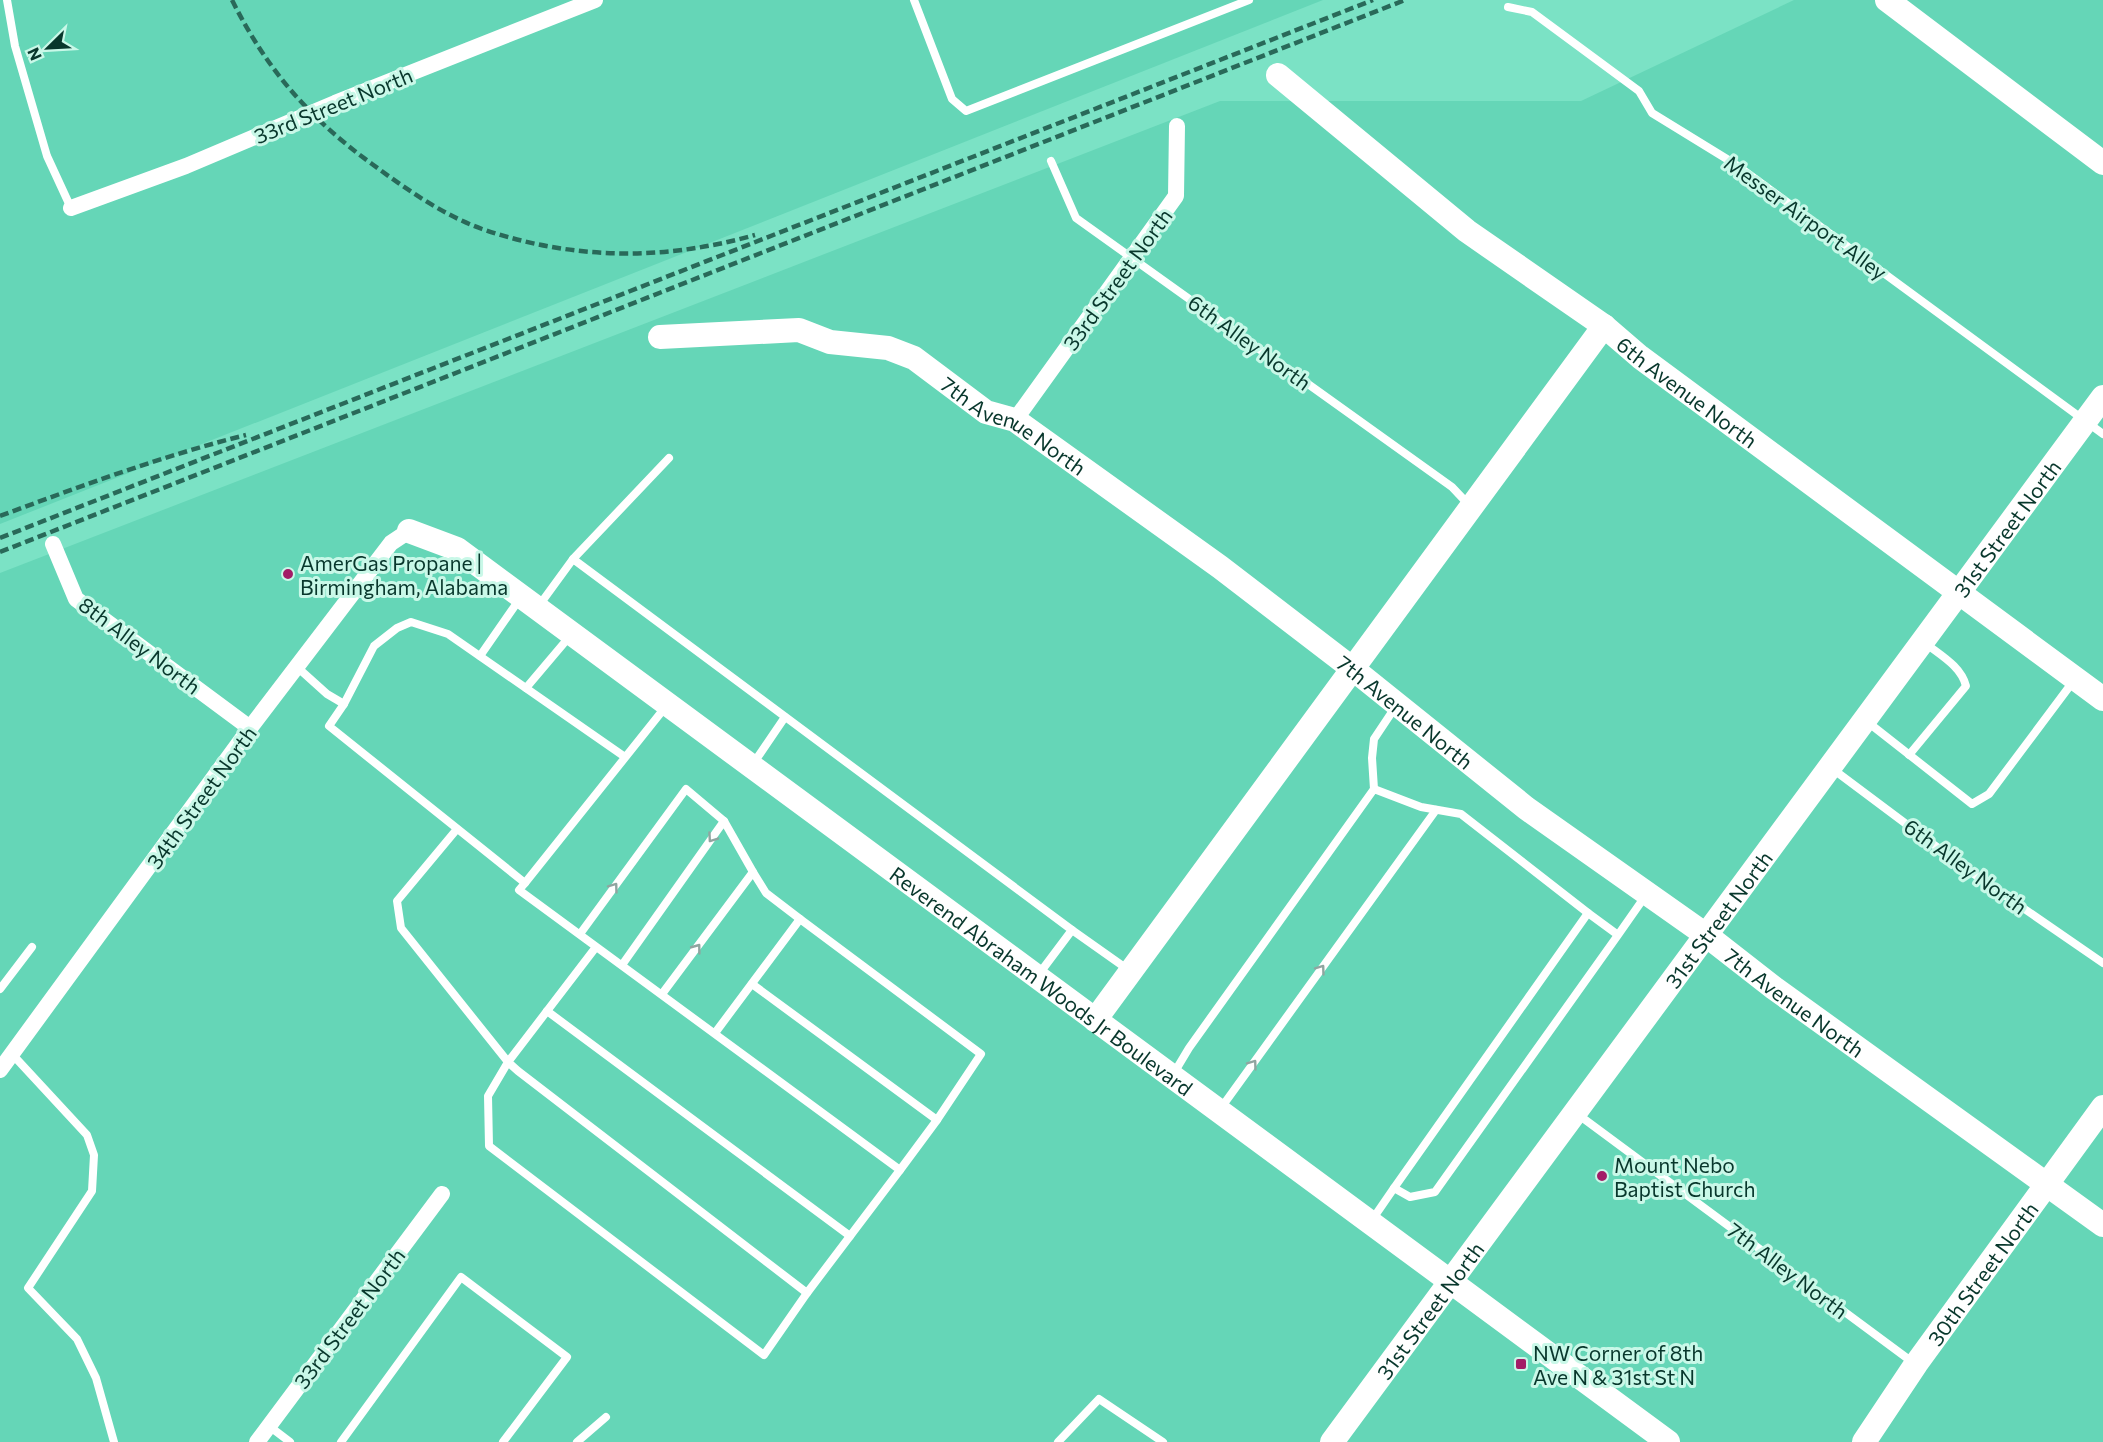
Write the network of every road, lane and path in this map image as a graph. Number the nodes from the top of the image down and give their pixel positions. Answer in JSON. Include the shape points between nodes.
{"nodes":[{"id":1,"x":7,"y":0,"type":"edge"},
{"id":2,"x":595,"y":0,"type":"edge"},
{"id":3,"x":914,"y":0,"type":"edge"},
{"id":4,"x":1249,"y":0,"type":"edge"},
{"id":5,"x":1887,"y":0,"type":"edge"},
{"id":6,"x":1508,"y":7,"type":"dead end"},
{"id":7,"x":1278,"y":75,"type":"dead end"},
{"id":8,"x":1177,"y":126,"type":"dead end"},
{"id":9,"x":1051,"y":161,"type":"dead end"},
{"id":10,"x":2103,"y":163,"type":"edge"},
{"id":11,"x":71,"y":208,"type":"joint"},
{"id":12,"x":1133,"y":258,"type":"junction"},
{"id":13,"x":1604,"y":326,"type":"junction"},
{"id":14,"x":660,"y":337,"type":"dead end"},
{"id":15,"x":2103,"y":397,"type":"edge"},
{"id":16,"x":1015,"y":420,"type":"junction"},
{"id":17,"x":2094,"y":428,"type":"edge"},
{"id":18,"x":669,"y":458,"type":"dead end"},
{"id":19,"x":1471,"y":507,"type":"junction"},
{"id":20,"x":409,"y":531,"type":"joint"},
{"id":21,"x":53,"y":544,"type":"dead end"},
{"id":22,"x":573,"y":559,"type":"junction"},
{"id":23,"x":1959,"y":592,"type":"junction"},
{"id":24,"x":529,"y":603,"type":"junction"},
{"id":25,"x":572,"y":634,"type":"junction"},
{"id":26,"x":1923,"y":641,"type":"junction"},
{"id":27,"x":480,"y":656,"type":"junction"},
{"id":28,"x":297,"y":667,"type":"junction"},
{"id":29,"x":1353,"y":669,"type":"junction"},
{"id":30,"x":2075,"y":678,"type":"junction"},
{"id":31,"x":526,"y":688,"type":"junction"},
{"id":32,"x":2103,"y":699,"type":"edge"},
{"id":33,"x":344,"y":704,"type":"junction"},
{"id":34,"x":1397,"y":704,"type":"junction"},
{"id":35,"x":667,"y":705,"type":"junction"},
{"id":36,"x":785,"y":717,"type":"junction"},
{"id":37,"x":1865,"y":720,"type":"junction"},
{"id":38,"x":250,"y":728,"type":"junction"},
{"id":39,"x":1909,"y":755,"type":"junction"},
{"id":40,"x":625,"y":758,"type":"junction"},
{"id":41,"x":752,"y":767,"type":"junction"},
{"id":42,"x":1830,"y":767,"type":"junction"},
{"id":43,"x":1374,"y":789,"type":"junction"},
{"id":44,"x":1436,"y":810,"type":"junction"},
{"id":45,"x":724,"y":821,"type":"junction"},
{"id":46,"x":458,"y":829,"type":"junction"},
{"id":47,"x":753,"y":872,"type":"junction"},
{"id":48,"x":525,"y":883,"type":"junction"},
{"id":49,"x":1647,"y":895,"type":"junction"},
{"id":50,"x":1588,"y":913,"type":"junction"},
{"id":51,"x":800,"y":919,"type":"junction"},
{"id":52,"x":1072,"y":930,"type":"junction"},
{"id":53,"x":580,"y":934,"type":"junction"},
{"id":54,"x":1618,"y":935,"type":"junction"},
{"id":55,"x":1706,"y":935,"type":"junction"},
{"id":56,"x":596,"y":946,"type":"junction"},
{"id":57,"x":32,"y":947,"type":"dead end"},
{"id":58,"x":2103,"y":963,"type":"edge"},
{"id":59,"x":622,"y":965,"type":"junction"},
{"id":60,"x":1131,"y":972,"type":"junction"},
{"id":61,"x":1036,"y":977,"type":"junction"},
{"id":62,"x":752,"y":984,"type":"junction"},
{"id":63,"x":0,"y":989,"type":"edge"},
{"id":64,"x":662,"y":994,"type":"junction"},
{"id":65,"x":547,"y":1011,"type":"junction"},
{"id":66,"x":1095,"y":1020,"type":"junction"},
{"id":67,"x":714,"y":1033,"type":"junction"},
{"id":68,"x":12,"y":1054,"type":"junction"},
{"id":69,"x":508,"y":1062,"type":"junction"},
{"id":70,"x":0,"y":1070,"type":"edge"},
{"id":71,"x":1172,"y":1077,"type":"junction"},
{"id":72,"x":2103,"y":1107,"type":"edge"},
{"id":73,"x":1219,"y":1111,"type":"junction"},
{"id":74,"x":1574,"y":1111,"type":"junction"},
{"id":75,"x":937,"y":1120,"type":"junction"},
{"id":76,"x":900,"y":1170,"type":"junction"},
{"id":77,"x":2047,"y":1183,"type":"junction"},
{"id":78,"x":1394,"y":1188,"type":"junction"},
{"id":79,"x":442,"y":1194,"type":"dead end"},
{"id":80,"x":1371,"y":1222,"type":"junction"},
{"id":81,"x":2103,"y":1225,"type":"edge"},
{"id":82,"x":850,"y":1236,"type":"junction"},
{"id":83,"x":1451,"y":1281,"type":"junction"},
{"id":84,"x":807,"y":1293,"type":"junction"},
{"id":85,"x":1916,"y":1364,"type":"junction"},
{"id":86,"x":606,"y":1417,"type":"dead end"},
{"id":87,"x":269,"y":1426,"type":"junction"},
{"id":88,"x":114,"y":1442,"type":"edge"},
{"id":89,"x":257,"y":1442,"type":"edge"},
{"id":90,"x":290,"y":1442,"type":"edge"},
{"id":91,"x":341,"y":1442,"type":"edge"},
{"id":92,"x":503,"y":1442,"type":"edge"},
{"id":93,"x":577,"y":1442,"type":"edge"},
{"id":94,"x":1058,"y":1442,"type":"edge"},
{"id":95,"x":1163,"y":1442,"type":"edge"},
{"id":96,"x":1332,"y":1442,"type":"edge"},
{"id":97,"x":1668,"y":1442,"type":"edge"},
{"id":98,"x":1864,"y":1442,"type":"edge"}],
"edges":[{"from":1,"to":11,"type":"lane","via":[[15,46],[46,156]]},
{"from":2,"to":11,"type":"street","name":"33rd Street North","via":[[186,166]]},
{"from":3,"to":4,"type":"lane","via":[[952,99],[966,111]]},
{"from":5,"to":10,"type":"street"},
{"from":6,"to":17,"type":"lane","name":"Messer Airport Alley","via":[[1532,12],[1639,91],[1652,113],[1735,164]]},
{"from":7,"to":13,"type":"street","name":"6th Avenue North","via":[[1467,231]]},
{"from":8,"to":12,"type":"street","name":"33rd Street North","via":[[1176,196]]},
{"from":9,"to":12,"type":"lane","name":"6th Alley North","via":[[1076,218]]},
{"from":12,"to":16,"type":"street","name":"33rd Street North"},
{"from":12,"to":19,"type":"lane","name":"6th Alley North","via":[[1452,487]]},
{"from":13,"to":19,"type":"street"},
{"from":13,"to":23,"type":"street","name":"6th Avenue North","via":[[1640,357]]},
{"from":14,"to":16,"type":"street","name":"7th Avenue North","via":[[799,330],[830,342],[888,348],[914,358],[986,412]]},
{"from":15,"to":17,"type":"street","name":"31st Street North"},
{"from":16,"to":29,"type":"street","name":"7th Avenue North","via":[[1220,567]]},
{"from":17,"to":23,"type":"street","name":"31st Street North"},
{"from":18,"to":22,"type":"lane"},
{"from":19,"to":29,"type":"street"},
{"from":20,"to":24,"type":"street","name":"Reverend Abraham Woods Jr Boulevard","via":[[457,549]]},
{"from":20,"to":28,"type":"street","name":"34th Street North","via":[[391,543]]},
{"from":21,"to":38,"type":"street","name":"8th Alley North","via":[[76,598]]},
{"from":22,"to":24,"type":"lane"},
{"from":22,"to":36,"type":"lane"},
{"from":23,"to":26,"type":"street","name":"31st Street North"},
{"from":23,"to":30,"type":"street","name":"6th Avenue North"},
{"from":24,"to":25,"type":"street","name":"Reverend Abraham Woods Jr Boulevard"},
{"from":24,"to":27,"type":"lane"},
{"from":25,"to":31,"type":"lane"},
{"from":25,"to":35,"type":"street","name":"Reverend Abraham Woods Jr Boulevard"},
{"from":26,"to":37,"type":"street","name":"31st Street North"},
{"from":26,"to":39,"type":"lane","via":[[1956,667],[1966,686]]},
{"from":27,"to":31,"type":"lane"},
{"from":27,"to":33,"type":"lane","via":[[448,634],[411,622],[374,646]]},
{"from":28,"to":33,"type":"lane"},
{"from":28,"to":38,"type":"street","name":"34th Street North"},
{"from":29,"to":34,"type":"street","name":"7th Avenue North"},
{"from":29,"to":60,"type":"street"},
{"from":30,"to":32,"type":"street","name":"6th Avenue North"},
{"from":30,"to":39,"type":"lane","via":[[1989,794],[1972,804]]},
{"from":31,"to":40,"type":"lane"},
{"from":33,"to":46,"type":"lane","via":[[329,726]]},
{"from":34,"to":43,"type":"lane","via":[[1374,739]]},
{"from":34,"to":49,"type":"street","name":"7th Avenue North","via":[[1526,808]]},
{"from":35,"to":40,"type":"lane"},
{"from":35,"to":41,"type":"street","name":"Reverend Abraham Woods Jr Boulevard"},
{"from":36,"to":41,"type":"lane"},
{"from":36,"to":52,"type":"lane"},
{"from":37,"to":39,"type":"lane"},
{"from":37,"to":42,"type":"street","name":"31st Street North"},
{"from":38,"to":68,"type":"street","name":"34th Street North"},
{"from":40,"to":48,"type":"lane"},
{"from":41,"to":61,"type":"street","name":"Reverend Abraham Woods Jr Boulevard"},
{"from":42,"to":55,"type":"street","name":"31st Street North"},
{"from":42,"to":58,"type":"lane","name":"6th Alley North","via":[[1965,868]]},
{"from":43,"to":44,"type":"lane"},
{"from":43,"to":71,"type":"lane"},
{"from":44,"to":50,"type":"lane","via":[[1461,814]]},
{"from":73,"to":44,"type":"lane","one_way":true},
{"from":45,"to":47,"type":"lane"},
{"from":53,"to":45,"type":"lane","one_way":true,"via":[[686,789]]},
{"from":45,"to":59,"type":"lane","one_way":true},
{"from":46,"to":48,"type":"lane"},
{"from":46,"to":69,"type":"lane","via":[[398,901],[401,928]]},
{"from":47,"to":51,"type":"lane","via":[[766,892]]},
{"from":64,"to":47,"type":"lane","one_way":true},
{"from":48,"to":53,"type":"lane","via":[[519,890]]},
{"from":49,"to":54,"type":"lane"},
{"from":49,"to":55,"type":"street","name":"7th Avenue North"},
{"from":50,"to":54,"type":"lane"},
{"from":50,"to":78,"type":"lane"},
{"from":51,"to":62,"type":"lane"},
{"from":51,"to":75,"type":"lane","via":[[981,1054]]},
{"from":52,"to":60,"type":"lane"},
{"from":52,"to":61,"type":"lane"},
{"from":53,"to":56,"type":"lane"},
{"from":54,"to":78,"type":"lane","via":[[1435,1192],[1410,1197]]},
{"from":55,"to":74,"type":"street","name":"31st Street North"},
{"from":55,"to":77,"type":"street","name":"7th Avenue North"},
{"from":56,"to":59,"type":"lane"},
{"from":56,"to":65,"type":"lane"},
{"from":57,"to":63,"type":"lane"},
{"from":59,"to":64,"type":"lane"},
{"from":60,"to":66,"type":"street"},
{"from":61,"to":66,"type":"street","name":"Reverend Abraham Woods Jr Boulevard"},
{"from":62,"to":67,"type":"lane"},
{"from":62,"to":75,"type":"lane"},
{"from":64,"to":67,"type":"lane"},
{"from":65,"to":69,"type":"lane"},
{"from":65,"to":82,"type":"lane"},
{"from":66,"to":71,"type":"street","name":"Reverend Abraham Woods Jr Boulevard"},
{"from":67,"to":76,"type":"lane"},
{"from":68,"to":70,"type":"street","name":"34th Street North"},
{"from":68,"to":88,"type":"lane","via":[[87,1135],[94,1155],[92,1191],[28,1288],[76,1339],[96,1378]]},
{"from":69,"to":84,"type":"lane"},
{"from":69,"to":84,"type":"lane","via":[[488,1096],[489,1146],[764,1355]]},
{"from":71,"to":73,"type":"street","name":"Reverend Abraham Woods Jr Boulevard"},
{"from":72,"to":77,"type":"street","name":"30th Street North"},
{"from":73,"to":80,"type":"street","name":"Reverend Abraham Woods Jr Boulevard"},
{"from":74,"to":83,"type":"street","name":"31st Street North"},
{"from":74,"to":85,"type":"lane","name":"7th Alley North"},
{"from":75,"to":76,"type":"lane"},
{"from":76,"to":82,"type":"lane"},
{"from":77,"to":81,"type":"street","name":"7th Avenue North"},
{"from":77,"to":85,"type":"street","name":"30th Street North"},
{"from":78,"to":80,"type":"lane"},
{"from":79,"to":87,"type":"street","name":"33rd Street North"},
{"from":80,"to":83,"type":"street","name":"Reverend Abraham Woods Jr Boulevard"},
{"from":82,"to":84,"type":"lane"},
{"from":83,"to":96,"type":"street","name":"31st Street North"},
{"from":83,"to":97,"type":"street","name":"Reverend Abraham Woods Jr Boulevard"},
{"from":85,"to":98,"type":"street","name":"30th Street North"},
{"from":86,"to":93,"type":"lane"},
{"from":87,"to":89,"type":"street","name":"33rd Street North"},
{"from":87,"to":90,"type":"lane"},
{"from":91,"to":92,"type":"lane","via":[[461,1277],[567,1358]]},
{"from":94,"to":95,"type":"lane","via":[[1099,1399]]}]}
